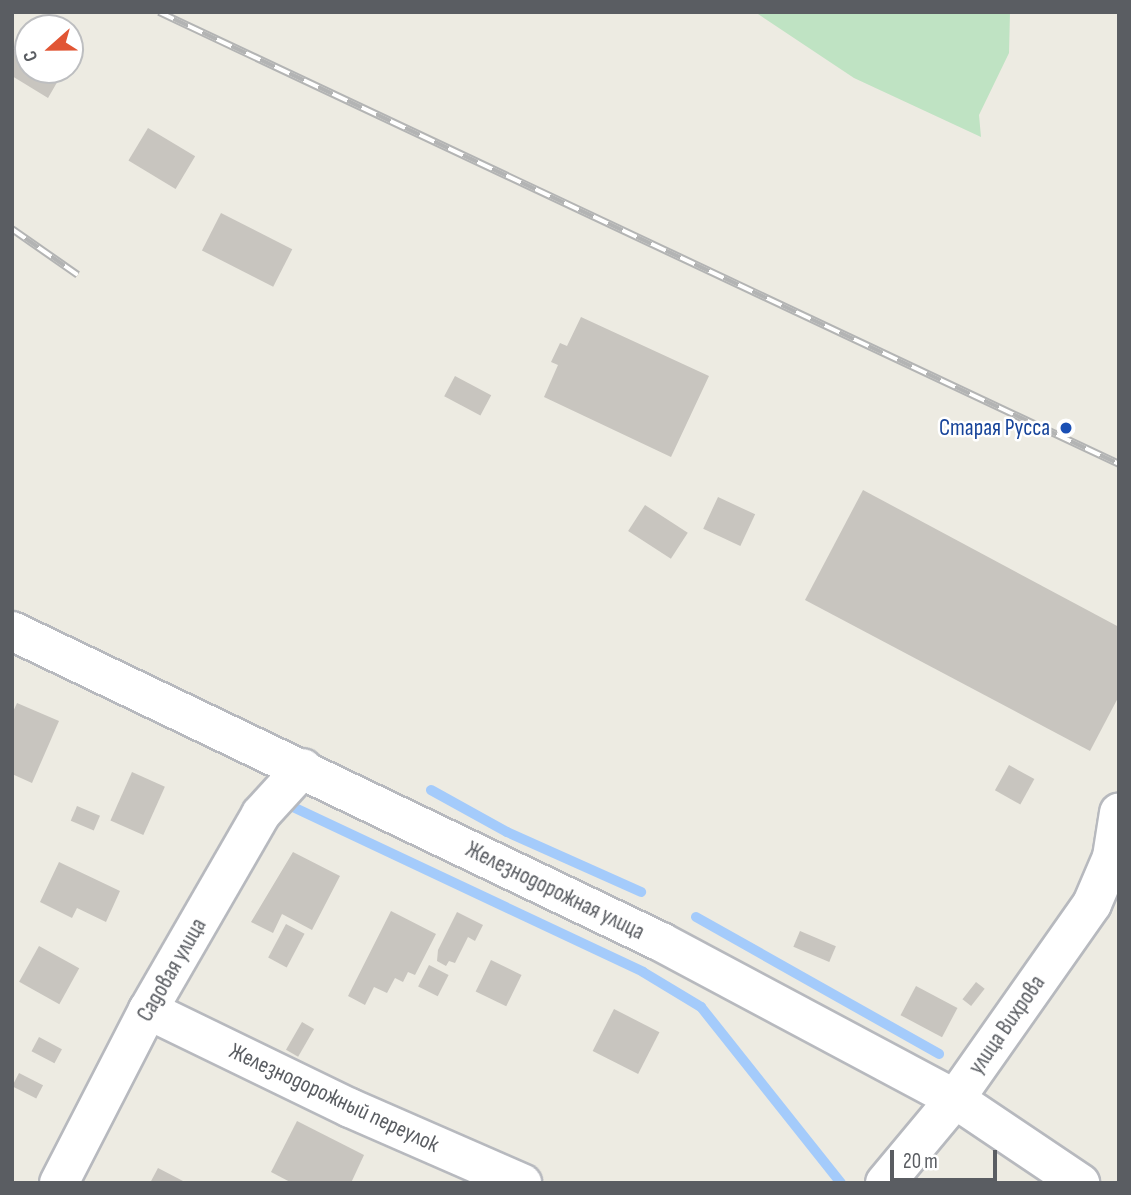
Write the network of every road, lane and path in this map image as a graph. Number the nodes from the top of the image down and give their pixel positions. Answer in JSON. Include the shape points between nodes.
{"nodes":[{"id":1,"x":12,"y":631,"type":"edge"},
{"id":2,"x":303,"y":768,"type":"junction"},
{"id":3,"x":1119,"y":813,"type":"edge"},
{"id":4,"x":1116,"y":859,"type":"edge"},
{"id":5,"x":148,"y":1010,"type":"junction"},
{"id":6,"x":955,"y":1099,"type":"junction"},
{"id":7,"x":59,"y":1183,"type":"edge"},
{"id":8,"x":522,"y":1183,"type":"edge"},
{"id":9,"x":886,"y":1183,"type":"edge"},
{"id":10,"x":1080,"y":1183,"type":"edge"}],
"edges":[{"from":1,"to":2,"type":"street","name":"Железнодорожная улица"},
{"from":2,"to":5,"type":"street","name":"Садовая улица","via":[[261,814]]},
{"from":2,"to":6,"type":"street","name":"Железнодорожная улица","via":[[661,942]]},
{"from":3,"to":4,"type":"street","name":"улица Вихрова"},
{"from":4,"to":6,"type":"street","name":"улица Вихрова","via":[[1092,904]]},
{"from":5,"to":7,"type":"street","name":"Садовая улица"},
{"from":5,"to":8,"type":"street","name":"Железнодорожный переулок","via":[[350,1108]]},
{"from":6,"to":9,"type":"street","name":"улица Вихрова"},
{"from":6,"to":10,"type":"street","name":"Железнодорожная улица"}]}
